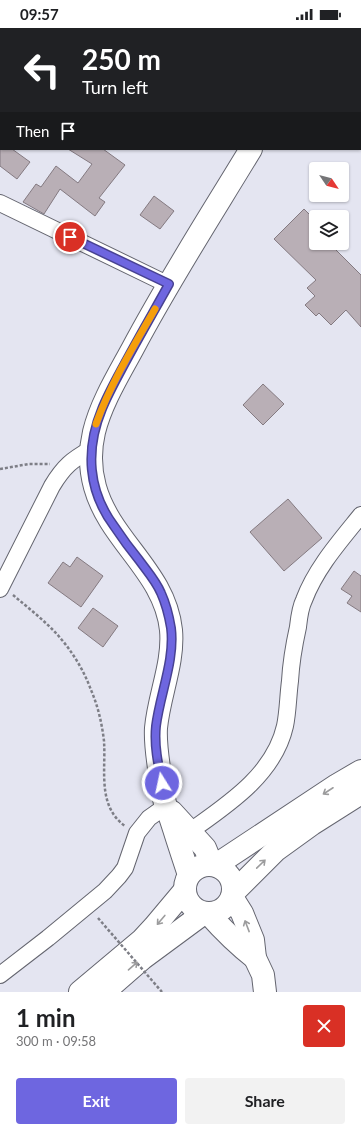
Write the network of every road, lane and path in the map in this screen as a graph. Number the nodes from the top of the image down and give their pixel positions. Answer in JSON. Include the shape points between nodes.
{"nodes":[{"id":1,"x":250,"y":150,"type":"edge"},
{"id":2,"x":0,"y":203,"type":"edge"},
{"id":3,"x":169,"y":284,"type":"junction"},
{"id":4,"x":91,"y":449,"type":"junction"},
{"id":5,"x":66,"y":466,"type":"junction"},
{"id":6,"x":0,"y":469,"type":"edge"},
{"id":7,"x":361,"y":515,"type":"edge"},
{"id":8,"x":1,"y":587,"type":"edge"},
{"id":9,"x":361,"y":771,"type":"edge"},
{"id":10,"x":358,"y":799,"type":"edge"},
{"id":11,"x":166,"y":806,"type":"junction"},
{"id":12,"x":189,"y":832,"type":"junction"},
{"id":13,"x":137,"y":833,"type":"junction"},
{"id":14,"x":214,"y":865,"type":"junction"},
{"id":15,"x":187,"y":882,"type":"junction"},
{"id":16,"x":233,"y":894,"type":"junction"},
{"id":17,"x":206,"y":913,"type":"junction"},
{"id":18,"x":98,"y":918,"type":"dead end"},
{"id":19,"x":255,"y":958,"type":"junction"},
{"id":20,"x":0,"y":975,"type":"edge"},
{"id":21,"x":80,"y":992,"type":"edge"},
{"id":22,"x":104,"y":992,"type":"edge"},
{"id":23,"x":162,"y":992,"type":"edge"},
{"id":24,"x":265,"y":992,"type":"edge"}],
"edges":[{"from":1,"to":3,"type":"main road"},
{"from":2,"to":3,"type":"street"},
{"from":3,"to":4,"type":"main road","via":[[102,409]]},
{"from":4,"to":5,"type":"street"},
{"from":4,"to":11,"type":"main road","via":[[94,486],[100,504],[161,592],[168,612],[172,647],[156,727],[157,759]]},
{"from":5,"to":6,"type":"path","via":[[29,464]]},
{"from":5,"to":8,"type":"street","via":[[52,486]]},
{"from":7,"to":12,"type":"street","via":[[320,568],[303,602],[292,658],[285,726],[275,753],[247,787]]},
{"from":8,"to":13,"type":"path","via":[[52,629],[78,663],[92,691],[101,724],[108,805],[120,822]]},
{"from":9,"to":14,"type":"main road","one_way":true},
{"from":16,"to":10,"type":"main road","one_way":true,"via":[[276,850],[312,824]]},
{"from":11,"to":12,"type":"main road"},
{"from":11,"to":13,"type":"street","via":[[149,818]]},
{"from":11,"to":15,"type":"main road"},
{"from":12,"to":14,"type":"main road","via":[[205,848]]},
{"from":13,"to":20,"type":"street","via":[[125,868],[114,883]]},
{"from":14,"to":15,"type":"main road","via":[[199,867]]},
{"from":14,"to":16,"type":"main road","via":[[228,873],[233,882]]},
{"from":15,"to":17,"type":"main road","via":[[187,898],[191,905]]},
{"from":15,"to":21,"type":"main road","one_way":true,"via":[[142,940]]},
{"from":16,"to":17,"type":"main road","via":[[223,909]]},
{"from":19,"to":16,"type":"main road","one_way":true,"via":[[253,940]]},
{"from":17,"to":19,"type":"main road"},
{"from":22,"to":17,"type":"main road","one_way":true,"via":[[143,958]]},
{"from":18,"to":23,"type":"path","bridge":true},
{"from":19,"to":24,"type":"main road","via":[[263,975]]}]}
